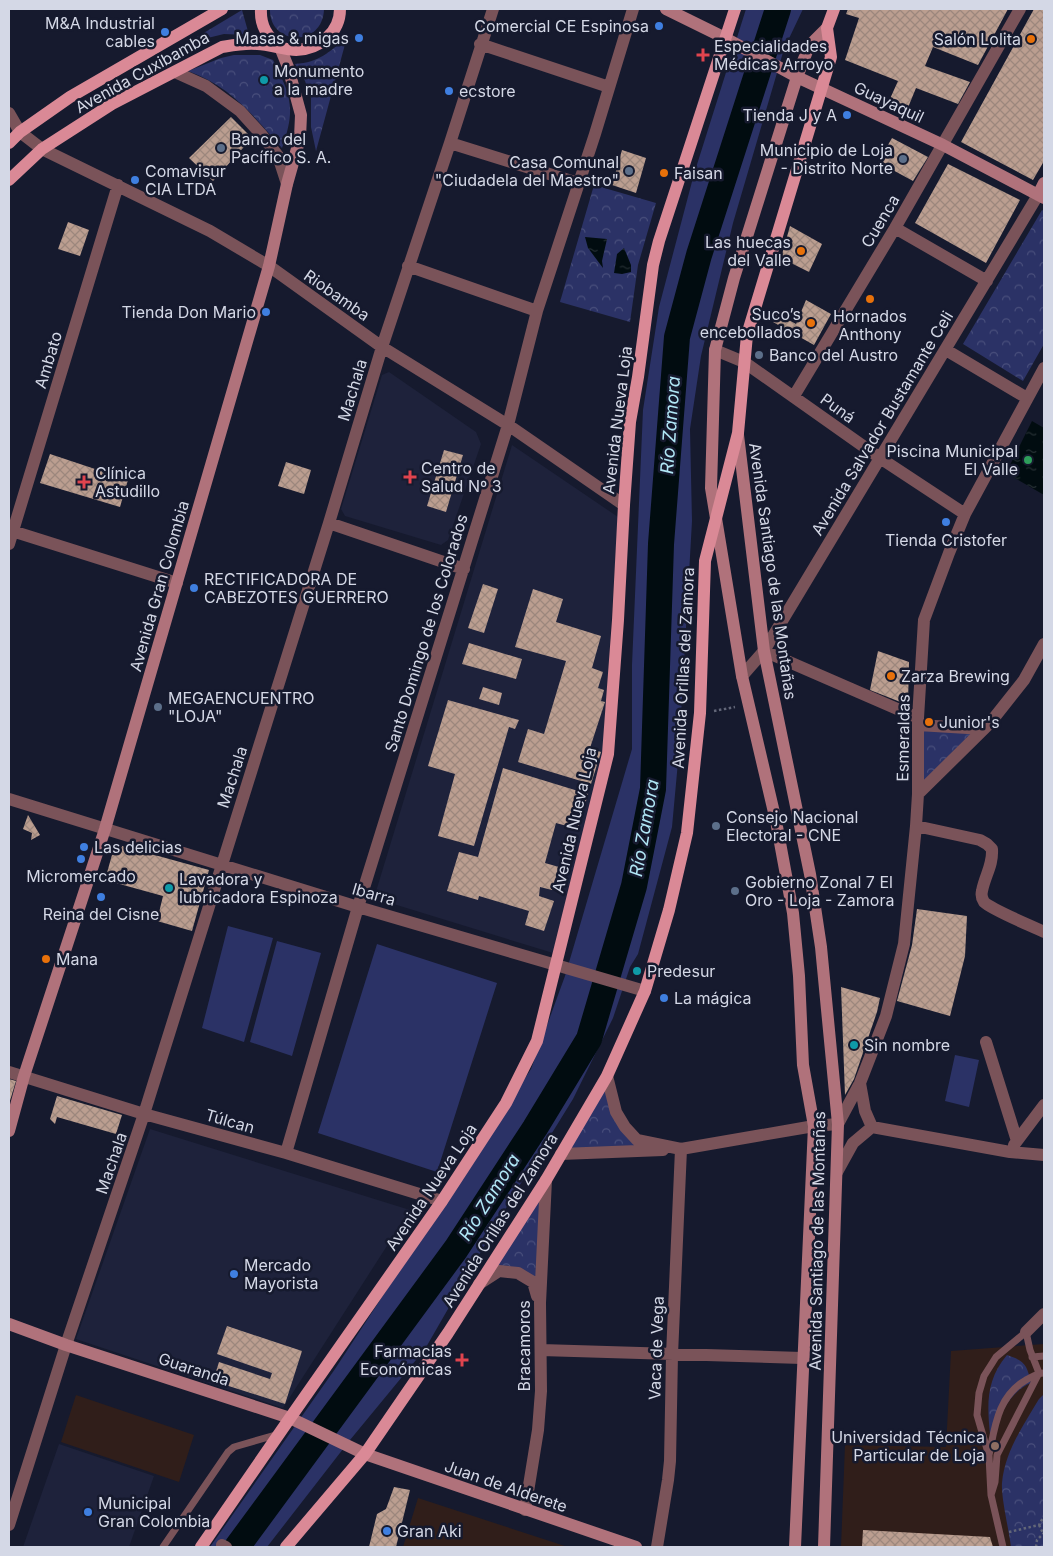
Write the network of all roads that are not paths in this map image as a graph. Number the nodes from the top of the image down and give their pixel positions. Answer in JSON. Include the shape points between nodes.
{"nodes":[{"id":1,"x":222,"y":9,"type":"edge"},
{"id":2,"x":261,"y":9,"type":"edge"},
{"id":3,"x":340,"y":9,"type":"edge"},
{"id":4,"x":493,"y":9,"type":"edge"},
{"id":5,"x":633,"y":9,"type":"edge"},
{"id":6,"x":666,"y":9,"type":"edge"},
{"id":7,"x":735,"y":9,"type":"edge"},
{"id":8,"x":834,"y":9,"type":"edge"},
{"id":9,"x":1020,"y":9,"type":"edge"},
{"id":10,"x":827,"y":28,"type":"junction"},
{"id":11,"x":725,"y":38,"type":"junction"},
{"id":12,"x":480,"y":44,"type":"junction"},
{"id":13,"x":280,"y":46,"type":"junction"},
{"id":14,"x":175,"y":72,"type":"junction"},
{"id":15,"x":797,"y":77,"type":"junction"},
{"id":16,"x":609,"y":87,"type":"junction"},
{"id":17,"x":822,"y":88,"type":"junction"},
{"id":18,"x":9,"y":113,"type":"edge"},
{"id":19,"x":20,"y":132,"type":"junction"},
{"id":20,"x":450,"y":143,"type":"junction"},
{"id":21,"x":9,"y":144,"type":"edge"},
{"id":22,"x":943,"y":145,"type":"junction"},
{"id":23,"x":42,"y":149,"type":"junction"},
{"id":24,"x":9,"y":180,"type":"edge"},
{"id":25,"x":578,"y":183,"type":"junction"},
{"id":26,"x":1044,"y":183,"type":"edge"},
{"id":27,"x":287,"y":184,"type":"junction"},
{"id":28,"x":118,"y":185,"type":"junction"},
{"id":29,"x":1041,"y":197,"type":"edge"},
{"id":30,"x":895,"y":228,"type":"junction"},
{"id":31,"x":269,"y":266,"type":"junction"},
{"id":32,"x":408,"y":266,"type":"junction"},
{"id":33,"x":986,"y":281,"type":"junction"},
{"id":34,"x":537,"y":311,"type":"junction"},
{"id":35,"x":382,"y":346,"type":"junction"},
{"id":36,"x":715,"y":350,"type":"junction"},
{"id":37,"x":946,"y":350,"type":"junction"},
{"id":38,"x":744,"y":362,"type":"junction"},
{"id":39,"x":1044,"y":368,"type":"edge"},
{"id":40,"x":794,"y":396,"type":"junction"},
{"id":41,"x":1027,"y":398,"type":"junction"},
{"id":42,"x":508,"y":426,"type":"junction"},
{"id":43,"x":738,"y":433,"type":"junction"},
{"id":44,"x":880,"y":458,"type":"junction"},
{"id":45,"x":624,"y":505,"type":"junction"},
{"id":46,"x":966,"y":514,"type":"junction"},
{"id":47,"x":715,"y":518,"type":"junction"},
{"id":48,"x":329,"y":523,"type":"junction"},
{"id":49,"x":11,"y":531,"type":"edge"},
{"id":50,"x":9,"y":544,"type":"edge"},
{"id":51,"x":464,"y":569,"type":"junction"},
{"id":52,"x":177,"y":583,"type":"junction"},
{"id":53,"x":1044,"y":644,"type":"edge"},
{"id":54,"x":764,"y":651,"type":"junction"},
{"id":55,"x":742,"y":676,"type":"junction"},
{"id":56,"x":918,"y":721,"type":"junction"},
{"id":57,"x":984,"y":729,"type":"junction"},
{"id":58,"x":918,"y":794,"type":"junction"},
{"id":59,"x":9,"y":799,"type":"edge"},
{"id":60,"x":916,"y":826,"type":"junction"},
{"id":61,"x":104,"y":829,"type":"junction"},
{"id":62,"x":221,"y":864,"type":"junction"},
{"id":63,"x":358,"y":906,"type":"junction"},
{"id":64,"x":1044,"y":932,"type":"edge"},
{"id":65,"x":555,"y":964,"type":"junction"},
{"id":66,"x":645,"y":991,"type":"junction"},
{"id":67,"x":986,"y":1042,"type":"dead end"},
{"id":68,"x":9,"y":1072,"type":"edge"},
{"id":69,"x":24,"y":1076,"type":"junction"},
{"id":70,"x":607,"y":1076,"type":"junction"},
{"id":71,"x":860,"y":1083,"type":"junction"},
{"id":72,"x":1044,"y":1105,"type":"edge"},
{"id":73,"x":144,"y":1114,"type":"junction"},
{"id":74,"x":838,"y":1124,"type":"junction"},
{"id":75,"x":814,"y":1126,"type":"junction"},
{"id":76,"x":872,"y":1127,"type":"junction"},
{"id":77,"x":9,"y":1131,"type":"edge"},
{"id":78,"x":1013,"y":1146,"type":"junction"},
{"id":79,"x":681,"y":1149,"type":"junction"},
{"id":80,"x":286,"y":1153,"type":"junction"},
{"id":81,"x":561,"y":1154,"type":"junction"},
{"id":82,"x":1044,"y":1155,"type":"edge"},
{"id":83,"x":837,"y":1172,"type":"junction"},
{"id":84,"x":546,"y":1180,"type":"junction"},
{"id":85,"x":442,"y":1201,"type":"junction"},
{"id":86,"x":477,"y":1286,"type":"junction"},
{"id":87,"x":540,"y":1303,"type":"junction"},
{"id":88,"x":1044,"y":1314,"type":"edge"},
{"id":89,"x":9,"y":1324,"type":"edge"},
{"id":90,"x":1026,"y":1332,"type":"junction"},
{"id":91,"x":66,"y":1345,"type":"junction"},
{"id":92,"x":541,"y":1350,"type":"junction"},
{"id":93,"x":672,"y":1355,"type":"junction"},
{"id":94,"x":1044,"y":1356,"type":"edge"},
{"id":95,"x":1032,"y":1357,"type":"junction"},
{"id":96,"x":802,"y":1358,"type":"junction"},
{"id":97,"x":1041,"y":1373,"type":"edge"},
{"id":98,"x":290,"y":1418,"type":"junction"},
{"id":99,"x":279,"y":1434,"type":"junction"},
{"id":100,"x":365,"y":1454,"type":"junction"},
{"id":101,"x":989,"y":1456,"type":"junction"},
{"id":102,"x":990,"y":1495,"type":"junction"},
{"id":103,"x":525,"y":1510,"type":"junction"},
{"id":104,"x":9,"y":1525,"type":"edge"},
{"id":105,"x":163,"y":1547,"type":"edge"},
{"id":106,"x":202,"y":1547,"type":"edge"},
{"id":107,"x":286,"y":1547,"type":"edge"},
{"id":108,"x":636,"y":1547,"type":"edge"},
{"id":109,"x":657,"y":1547,"type":"edge"},
{"id":110,"x":795,"y":1547,"type":"edge"},
{"id":111,"x":824,"y":1547,"type":"edge"},
{"id":112,"x":1003,"y":1547,"type":"edge"}],
"edges":[{"from":1,"to":19,"type":"main road","name":"Avenida Cuxibamba","via":[[70,97]]},
{"from":2,"to":13,"type":"main road","via":[[261,23],[270,38]]},
{"from":3,"to":13,"type":"main road","name":"Avenida Cuxibamba","via":[[336,26],[319,44],[294,50]]},
{"from":4,"to":12,"type":"street","name":"Machala"},
{"from":5,"to":16,"type":"street","name":"Santo Domingo de los Colorados"},
{"from":6,"to":11,"type":"main road","name":"Guayaquil"},
{"from":7,"to":11,"type":"main road","name":"Avenida Nueva Loja"},
{"from":8,"to":10,"type":"main road","name":"Avenida Orillas del Zamora"},
{"from":9,"to":22,"type":"street","name":"Cuenca"},
{"from":10,"to":15,"type":"main road","name":"Avenida Orillas del Zamora","via":[[808,46]]},
{"from":10,"to":17,"type":"main road","name":"Avenida Orillas del Zamora","via":[[831,57]]},
{"from":11,"to":15,"type":"main road","name":"Guayaquil"},
{"from":11,"to":45,"type":"main road","name":"Avenida Nueva Loja","via":[[653,265],[630,422]]},
{"from":12,"to":16,"type":"street"},
{"from":12,"to":20,"type":"street","name":"Machala"},
{"from":13,"to":14,"type":"main road","name":"Avenida Cuxibamba","via":[[242,43],[222,47]]},
{"from":13,"to":27,"type":"main road","name":"Avenida Gran Colombia","via":[[301,114],[300,138]]},
{"from":14,"to":23,"type":"main road","name":"Avenida Cuxibamba","via":[[112,104]]},
{"from":14,"to":27,"type":"street","via":[[206,86],[240,111],[278,156]]},
{"from":15,"to":17,"type":"main road","name":"Guayaquil"},
{"from":15,"to":36,"type":"main road","name":"Avenida Orillas del Zamora","via":[[734,278]]},
{"from":16,"to":25,"type":"street","name":"Santo Domingo de los Colorados"},
{"from":17,"to":22,"type":"main road","name":"Guayaquil"},
{"from":17,"to":38,"type":"main road","name":"Avenida Orillas del Zamora","via":[[747,335]]},
{"from":18,"to":19,"type":"street"},
{"from":19,"to":21,"type":"main road","name":"Avenida Cuxibamba"},
{"from":19,"to":23,"type":"street","name":"Riobamba"},
{"from":20,"to":25,"type":"street"},
{"from":20,"to":32,"type":"street","name":"Machala"},
{"from":22,"to":29,"type":"main road","name":"Guayaquil"},
{"from":22,"to":30,"type":"street","name":"Cuenca"},
{"from":23,"to":24,"type":"main road","name":"Avenida Cuxibamba"},
{"from":23,"to":28,"type":"street","name":"Riobamba"},
{"from":25,"to":34,"type":"street","name":"Santo Domingo de los Colorados"},
{"from":26,"to":29,"type":"main road","name":"Avenida Salvador Bustamante Celi"},
{"from":27,"to":31,"type":"main road","name":"Avenida Gran Colombia"},
{"from":28,"to":31,"type":"street","name":"Riobamba","via":[[210,231]]},
{"from":28,"to":49,"type":"street","name":"Ambato"},
{"from":29,"to":33,"type":"street","name":"Avenida Salvador Bustamante Celi"},
{"from":30,"to":33,"type":"street"},
{"from":30,"to":40,"type":"street","name":"Cuenca"},
{"from":31,"to":35,"type":"street","name":"Riobamba"},
{"from":31,"to":52,"type":"main road","name":"Avenida Gran Colombia"},
{"from":32,"to":34,"type":"street"},
{"from":32,"to":35,"type":"street","name":"Machala"},
{"from":33,"to":37,"type":"street","name":"Avenida Salvador Bustamante Celi"},
{"from":34,"to":42,"type":"street","name":"Santo Domingo de los Colorados"},
{"from":35,"to":42,"type":"street","name":"Riobamba"},
{"from":35,"to":48,"type":"street","name":"Machala"},
{"from":36,"to":38,"type":"street","name":"Puná"},
{"from":36,"to":47,"type":"main road","name":"Avenida Orillas del Zamora","via":[[711,488]]},
{"from":37,"to":41,"type":"street"},
{"from":37,"to":44,"type":"street","name":"Avenida Salvador Bustamante Celi"},
{"from":38,"to":40,"type":"street","name":"Puná"},
{"from":38,"to":43,"type":"main road","name":"Avenida Orillas del Zamora"},
{"from":39,"to":41,"type":"street","name":"Esmeraldas"},
{"from":40,"to":44,"type":"street","name":"Puná"},
{"from":41,"to":46,"type":"street","name":"Esmeraldas"},
{"from":42,"to":45,"type":"street","name":"Riobamba"},
{"from":42,"to":51,"type":"street","name":"Santo Domingo de los Colorados"},
{"from":43,"to":47,"type":"main road","name":"Avenida Orillas del Zamora"},
{"from":43,"to":54,"type":"main road","name":"Avenida Santiago de las Montañas"},
{"from":44,"to":46,"type":"street","name":"Puná"},
{"from":44,"to":54,"type":"street","name":"Avenida Salvador Bustamante Celi"},
{"from":45,"to":65,"type":"main road","name":"Avenida Nueva Loja","via":[[608,754]]},
{"from":46,"to":56,"type":"street","name":"Esmeraldas","via":[[924,620]]},
{"from":47,"to":55,"type":"main road","name":"Avenida Santiago de las Montañas"},
{"from":47,"to":66,"type":"main road","name":"Avenida Orillas del Zamora","via":[[705,561],[700,713],[688,832]]},
{"from":48,"to":51,"type":"street"},
{"from":48,"to":62,"type":"street","name":"Machala"},
{"from":49,"to":50,"type":"street","name":"Ambato"},
{"from":49,"to":52,"type":"street"},
{"from":51,"to":63,"type":"street","name":"Santo Domingo de los Colorados"},
{"from":52,"to":61,"type":"main road","name":"Avenida Gran Colombia"},
{"from":53,"to":57,"type":"street","via":[[1024,680]]},
{"from":54,"to":55,"type":"street","name":"Avenida Salvador Bustamante Celi"},
{"from":54,"to":56,"type":"street"},
{"from":54,"to":74,"type":"main road","name":"Avenida Santiago de las Montañas","via":[[810,874],[821,947]]},
{"from":55,"to":75,"type":"main road","name":"Avenida Santiago de las Montañas","via":[[776,821],[793,913],[803,1065]]},
{"from":56,"to":57,"type":"street"},
{"from":56,"to":58,"type":"street","name":"Esmeraldas"},
{"from":57,"to":58,"type":"street"},
{"from":58,"to":60,"type":"street","name":"Esmeraldas"},
{"from":59,"to":61,"type":"street","name":"Ibarra"},
{"from":60,"to":64,"type":"street","via":[[987,844],[992,849],[992,856],[982,889],[984,902]]},
{"from":60,"to":71,"type":"street","name":"Esmeraldas","via":[[904,944],[886,1016]]},
{"from":61,"to":62,"type":"street","name":"Ibarra"},
{"from":61,"to":69,"type":"main road","name":"Avenida Gran Colombia"},
{"from":62,"to":63,"type":"street","name":"Ibarra"},
{"from":62,"to":73,"type":"street","name":"Machala"},
{"from":63,"to":65,"type":"street","name":"Ibarra"},
{"from":63,"to":80,"type":"street","name":"Santo Domingo de los Colorados"},
{"from":65,"to":66,"type":"street","name":"Ibarra"},
{"from":65,"to":85,"type":"main road","name":"Avenida Nueva Loja","via":[[531,1054],[506,1104]]},
{"from":66,"to":70,"type":"main road","name":"Avenida Orillas del Zamora"},
{"from":67,"to":78,"type":"street"},
{"from":68,"to":69,"type":"street","name":"Túlcan"},
{"from":69,"to":73,"type":"street","name":"Túlcan"},
{"from":69,"to":77,"type":"main road","name":"Avenida Gran Colombia"},
{"from":70,"to":79,"type":"street","via":[[616,1112],[636,1140]]},
{"from":70,"to":81,"type":"main road","name":"Avenida Orillas del Zamora"},
{"from":71,"to":74,"type":"street","name":"Esmeraldas"},
{"from":71,"to":76,"type":"street","via":[[865,1111]]},
{"from":72,"to":78,"type":"street"},
{"from":73,"to":80,"type":"street","name":"Túlcan"},
{"from":73,"to":91,"type":"street","name":"Machala"},
{"from":74,"to":75,"type":"street"},
{"from":74,"to":83,"type":"main road","name":"Avenida Santiago de las Montañas"},
{"from":75,"to":79,"type":"street"},
{"from":75,"to":96,"type":"main road","name":"Avenida Santiago de las Montañas"},
{"from":76,"to":78,"type":"street"},
{"from":76,"to":83,"type":"street","via":[[853,1143]]},
{"from":78,"to":82,"type":"street"},
{"from":79,"to":81,"type":"street"},
{"from":79,"to":93,"type":"street","name":"Vaca de Vega"},
{"from":80,"to":85,"type":"street","name":"Túlcan"},
{"from":81,"to":84,"type":"main road","name":"Avenida Orillas del Zamora"},
{"from":83,"to":111,"type":"main road","name":"Avenida Santiago de las Montañas"},
{"from":84,"to":86,"type":"main road","name":"Avenida Orillas del Zamora"},
{"from":84,"to":87,"type":"street","name":"Bracamoros"},
{"from":85,"to":98,"type":"main road","name":"Avenida Nueva Loja"},
{"from":86,"to":87,"type":"street","via":[[499,1271],[518,1273],[533,1282]]},
{"from":86,"to":100,"type":"main road","name":"Avenida Orillas del Zamora"},
{"from":87,"to":92,"type":"street","name":"Bracamoros"},
{"from":88,"to":90,"type":"street"},
{"from":89,"to":91,"type":"main road","name":"Guaranda"},
{"from":90,"to":95,"type":"lane"},
{"from":90,"to":101,"type":"lane","via":[[996,1357],[984,1376],[977,1415]]},
{"from":91,"to":98,"type":"main road","name":"Guaranda"},
{"from":91,"to":104,"type":"street","name":"Machala"},
{"from":92,"to":93,"type":"street"},
{"from":92,"to":103,"type":"street","name":"Bracamoros","via":[[541,1391]]},
{"from":93,"to":96,"type":"street"},
{"from":93,"to":109,"type":"street","name":"Vaca de Vega","via":[[670,1461]]},
{"from":94,"to":95,"type":"lane"},
{"from":95,"to":97,"type":"lane"},
{"from":96,"to":110,"type":"main road","name":"Avenida Santiago de las Montañas"},
{"from":97,"to":101,"type":"lane","via":[[1017,1385],[1005,1398],[997,1416]]},
{"from":97,"to":102,"type":"lane","via":[[997,1455]]},
{"from":98,"to":99,"type":"main road","name":"Avenida Nueva Loja"},
{"from":98,"to":100,"type":"main road","name":"Guaranda"},
{"from":99,"to":105,"type":"lane","via":[[234,1447],[228,1452]]},
{"from":99,"to":106,"type":"main road","name":"Avenida Nueva Loja"},
{"from":100,"to":103,"type":"main road","name":"Juan de Alderete"},
{"from":100,"to":107,"type":"main road","name":"Avenida Orillas del Zamora"},
{"from":101,"to":102,"type":"lane"},
{"from":102,"to":112,"type":"lane"},
{"from":103,"to":108,"type":"main road","name":"Juan de Alderete"}]}
